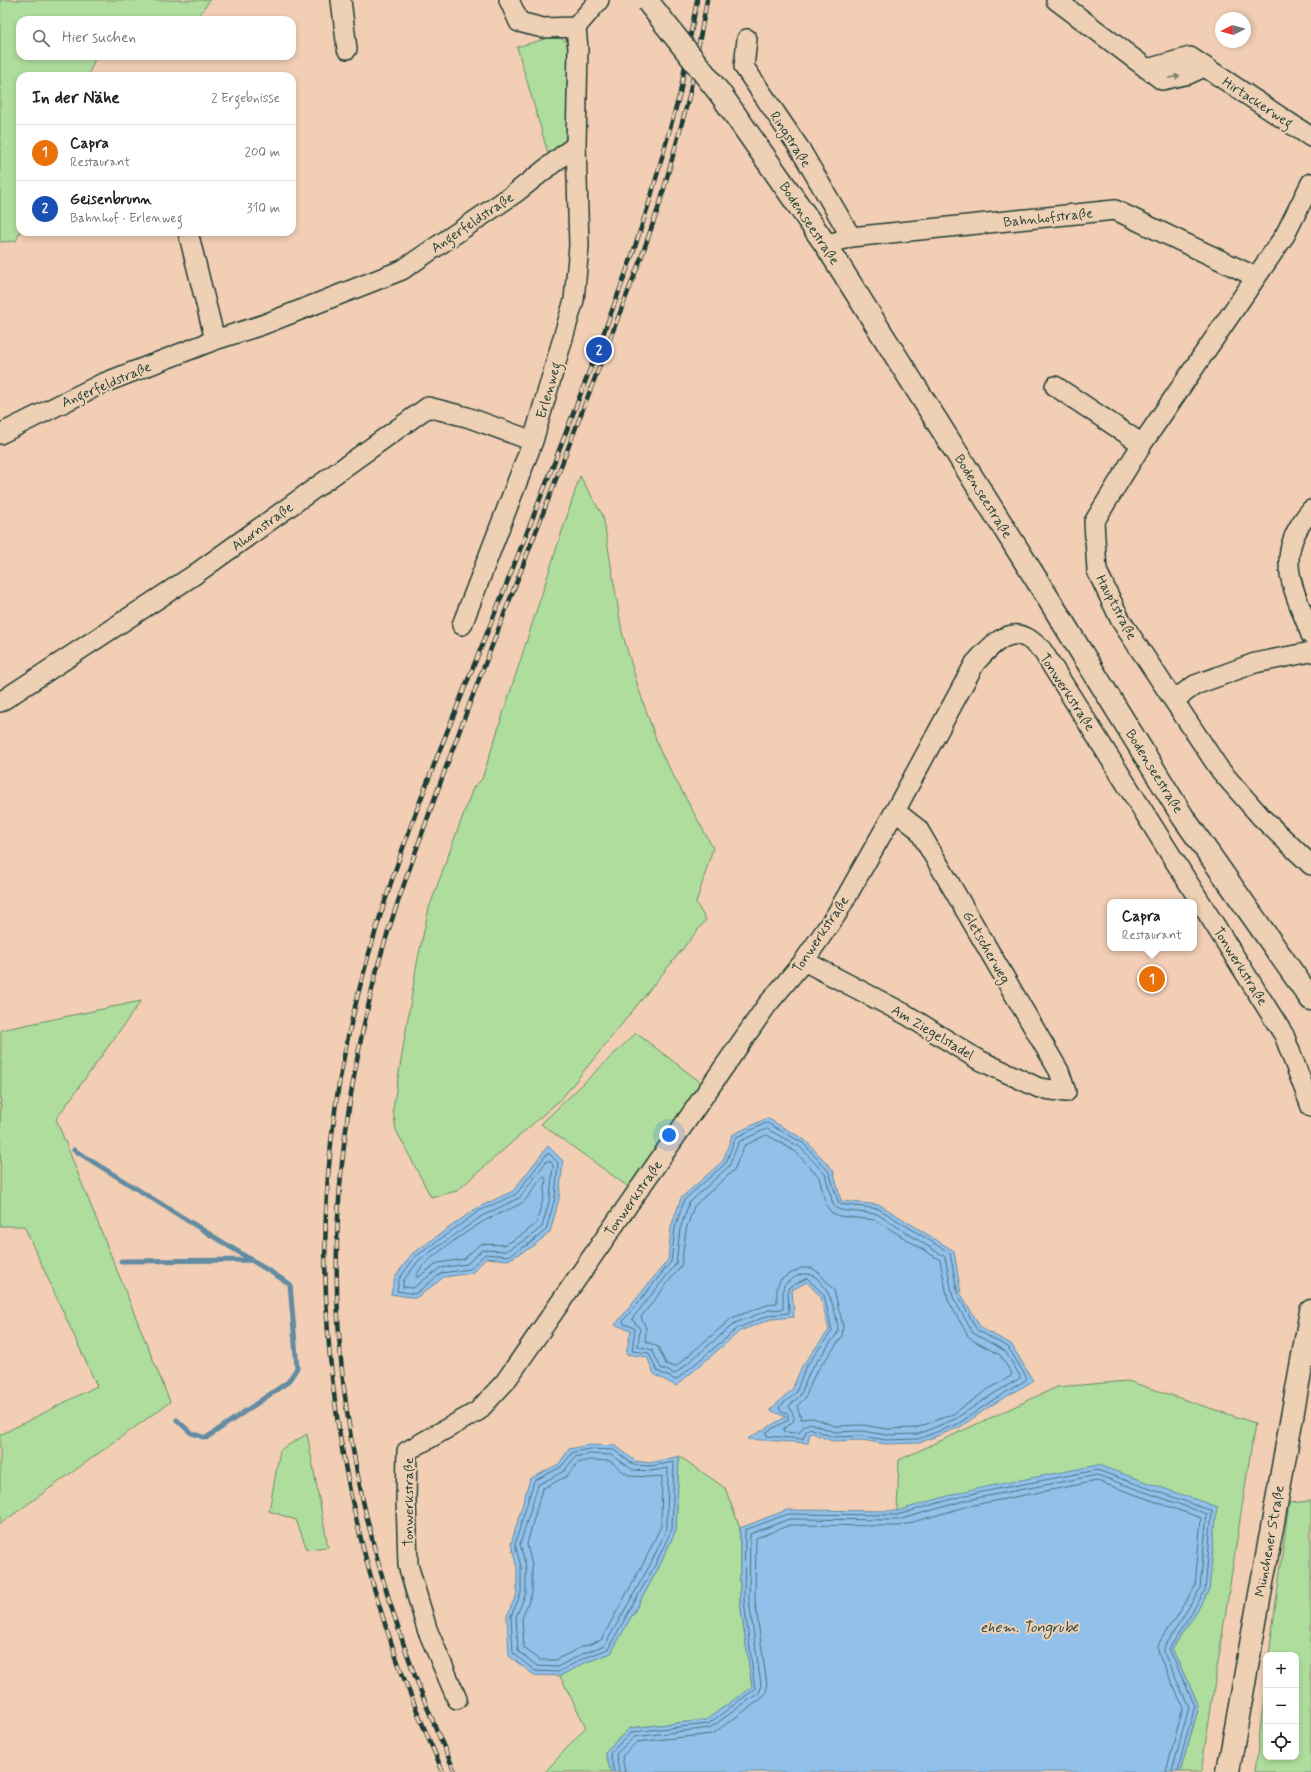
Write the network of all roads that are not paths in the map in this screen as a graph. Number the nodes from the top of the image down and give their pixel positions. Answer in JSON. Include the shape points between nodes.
{"nodes":[{"id":1,"x":340,"y":0,"type":"edge"},
{"id":2,"x":509,"y":0,"type":"edge"},
{"id":3,"x":599,"y":0,"type":"edge"},
{"id":4,"x":1056,"y":0,"type":"edge"},
{"id":5,"x":647,"y":1,"type":"edge"},
{"id":6,"x":576,"y":27,"type":"junction"},
{"id":7,"x":747,"y":39,"type":"dead end"},
{"id":8,"x":347,"y":49,"type":"dead end"},
{"id":9,"x":1311,"y":137,"type":"edge"},
{"id":10,"x":576,"y":145,"type":"junction"},
{"id":11,"x":1311,"y":182,"type":"edge"},
{"id":12,"x":189,"y":236,"type":"edge"},
{"id":13,"x":851,"y":236,"type":"junction"},
{"id":14,"x":826,"y":245,"type":"junction"},
{"id":15,"x":1256,"y":277,"type":"junction"},
{"id":16,"x":215,"y":340,"type":"junction"},
{"id":17,"x":1055,"y":386,"type":"dead end"},
{"id":18,"x":0,"y":434,"type":"edge"},
{"id":19,"x":533,"y":442,"type":"junction"},
{"id":20,"x":1142,"y":444,"type":"junction"},
{"id":21,"x":1311,"y":510,"type":"edge"},
{"id":22,"x":462,"y":625,"type":"dead end"},
{"id":23,"x":1311,"y":635,"type":"edge"},
{"id":24,"x":1311,"y":652,"type":"edge"},
{"id":25,"x":1174,"y":700,"type":"junction"},
{"id":26,"x":0,"y":702,"type":"edge"},
{"id":27,"x":895,"y":812,"type":"junction"},
{"id":28,"x":1311,"y":865,"type":"edge"},
{"id":29,"x":804,"y":961,"type":"junction"},
{"id":30,"x":1311,"y":1000,"type":"edge"},
{"id":31,"x":1066,"y":1092,"type":"joint"},
{"id":32,"x":1311,"y":1107,"type":"edge"},
{"id":33,"x":1311,"y":1311,"type":"edge"},
{"id":34,"x":457,"y":1699,"type":"dead end"},
{"id":35,"x":1228,"y":1772,"type":"edge"}],
"edges":[{"from":1,"to":8,"type":"street"},
{"from":2,"to":6,"type":"street","via":[[519,22],[543,28]]},
{"from":3,"to":6,"type":"street"},
{"from":4,"to":9,"type":"street","name":"Hirtackerweg","via":[[1147,69],[1190,57]]},
{"from":5,"to":14,"type":"main road","name":"Bodenseestraße","bridge":true,"via":[[722,96]]},
{"from":6,"to":10,"type":"street"},
{"from":7,"to":13,"type":"street","name":"Ringstraße","via":[[744,67],[800,149]]},
{"from":10,"to":16,"type":"street","name":"Angerfeldstraße","via":[[514,194],[402,270],[262,325]]},
{"from":10,"to":19,"type":"street","name":"Erlenweg","via":[[579,246],[574,300]]},
{"from":11,"to":15,"type":"street","name":"Hauptstraße","via":[[1285,235]]},
{"from":12,"to":16,"type":"street"},
{"from":13,"to":14,"type":"street","name":"Bahnhofstraße"},
{"from":13,"to":15,"type":"street","name":"Bahnhofstraße","via":[[1115,210]]},
{"from":14,"to":30,"type":"main road","name":"Bodenseestraße","via":[[1182,817]]},
{"from":15,"to":20,"type":"street","name":"Hauptstraße"},
{"from":16,"to":18,"type":"street","name":"Angerfeldstraße","via":[[101,384]]},
{"from":17,"to":20,"type":"street"},
{"from":19,"to":22,"type":"street","name":"Erlenweg"},
{"from":19,"to":26,"type":"street","name":"Ahornstraße","via":[[467,417],[428,407],[194,574]]},
{"from":20,"to":25,"type":"street","name":"Hauptstraße","via":[[1094,522],[1097,571],[1121,621]]},
{"from":21,"to":23,"type":"street","via":[[1291,541],[1288,556],[1290,577]]},
{"from":24,"to":25,"type":"street","via":[[1255,663],[1195,685]]},
{"from":25,"to":28,"type":"street","name":"Hauptstraße","via":[[1220,770],[1261,817]]},
{"from":27,"to":29,"type":"street","name":"Tonwerkstraße","via":[[836,915]]},
{"from":27,"to":31,"type":"street","name":"Gletscherweg","via":[[918,828],[1060,1071]]},
{"from":27,"to":32,"type":"street","name":"Tonwerkstraße","via":[[975,663],[992,645],[1009,636],[1018,634],[1028,638],[1042,650],[1284,1035]]},
{"from":29,"to":31,"type":"street","name":"Am Ziegelstadel","via":[[908,1015],[977,1058],[1039,1088]]},
{"from":29,"to":34,"type":"street","name":"Tonwerkstraße","via":[[767,1004],[504,1382],[478,1411],[407,1451],[408,1565],[427,1629]]},
{"from":33,"to":35,"type":"main road","name":"Münchener Straße"}]}
